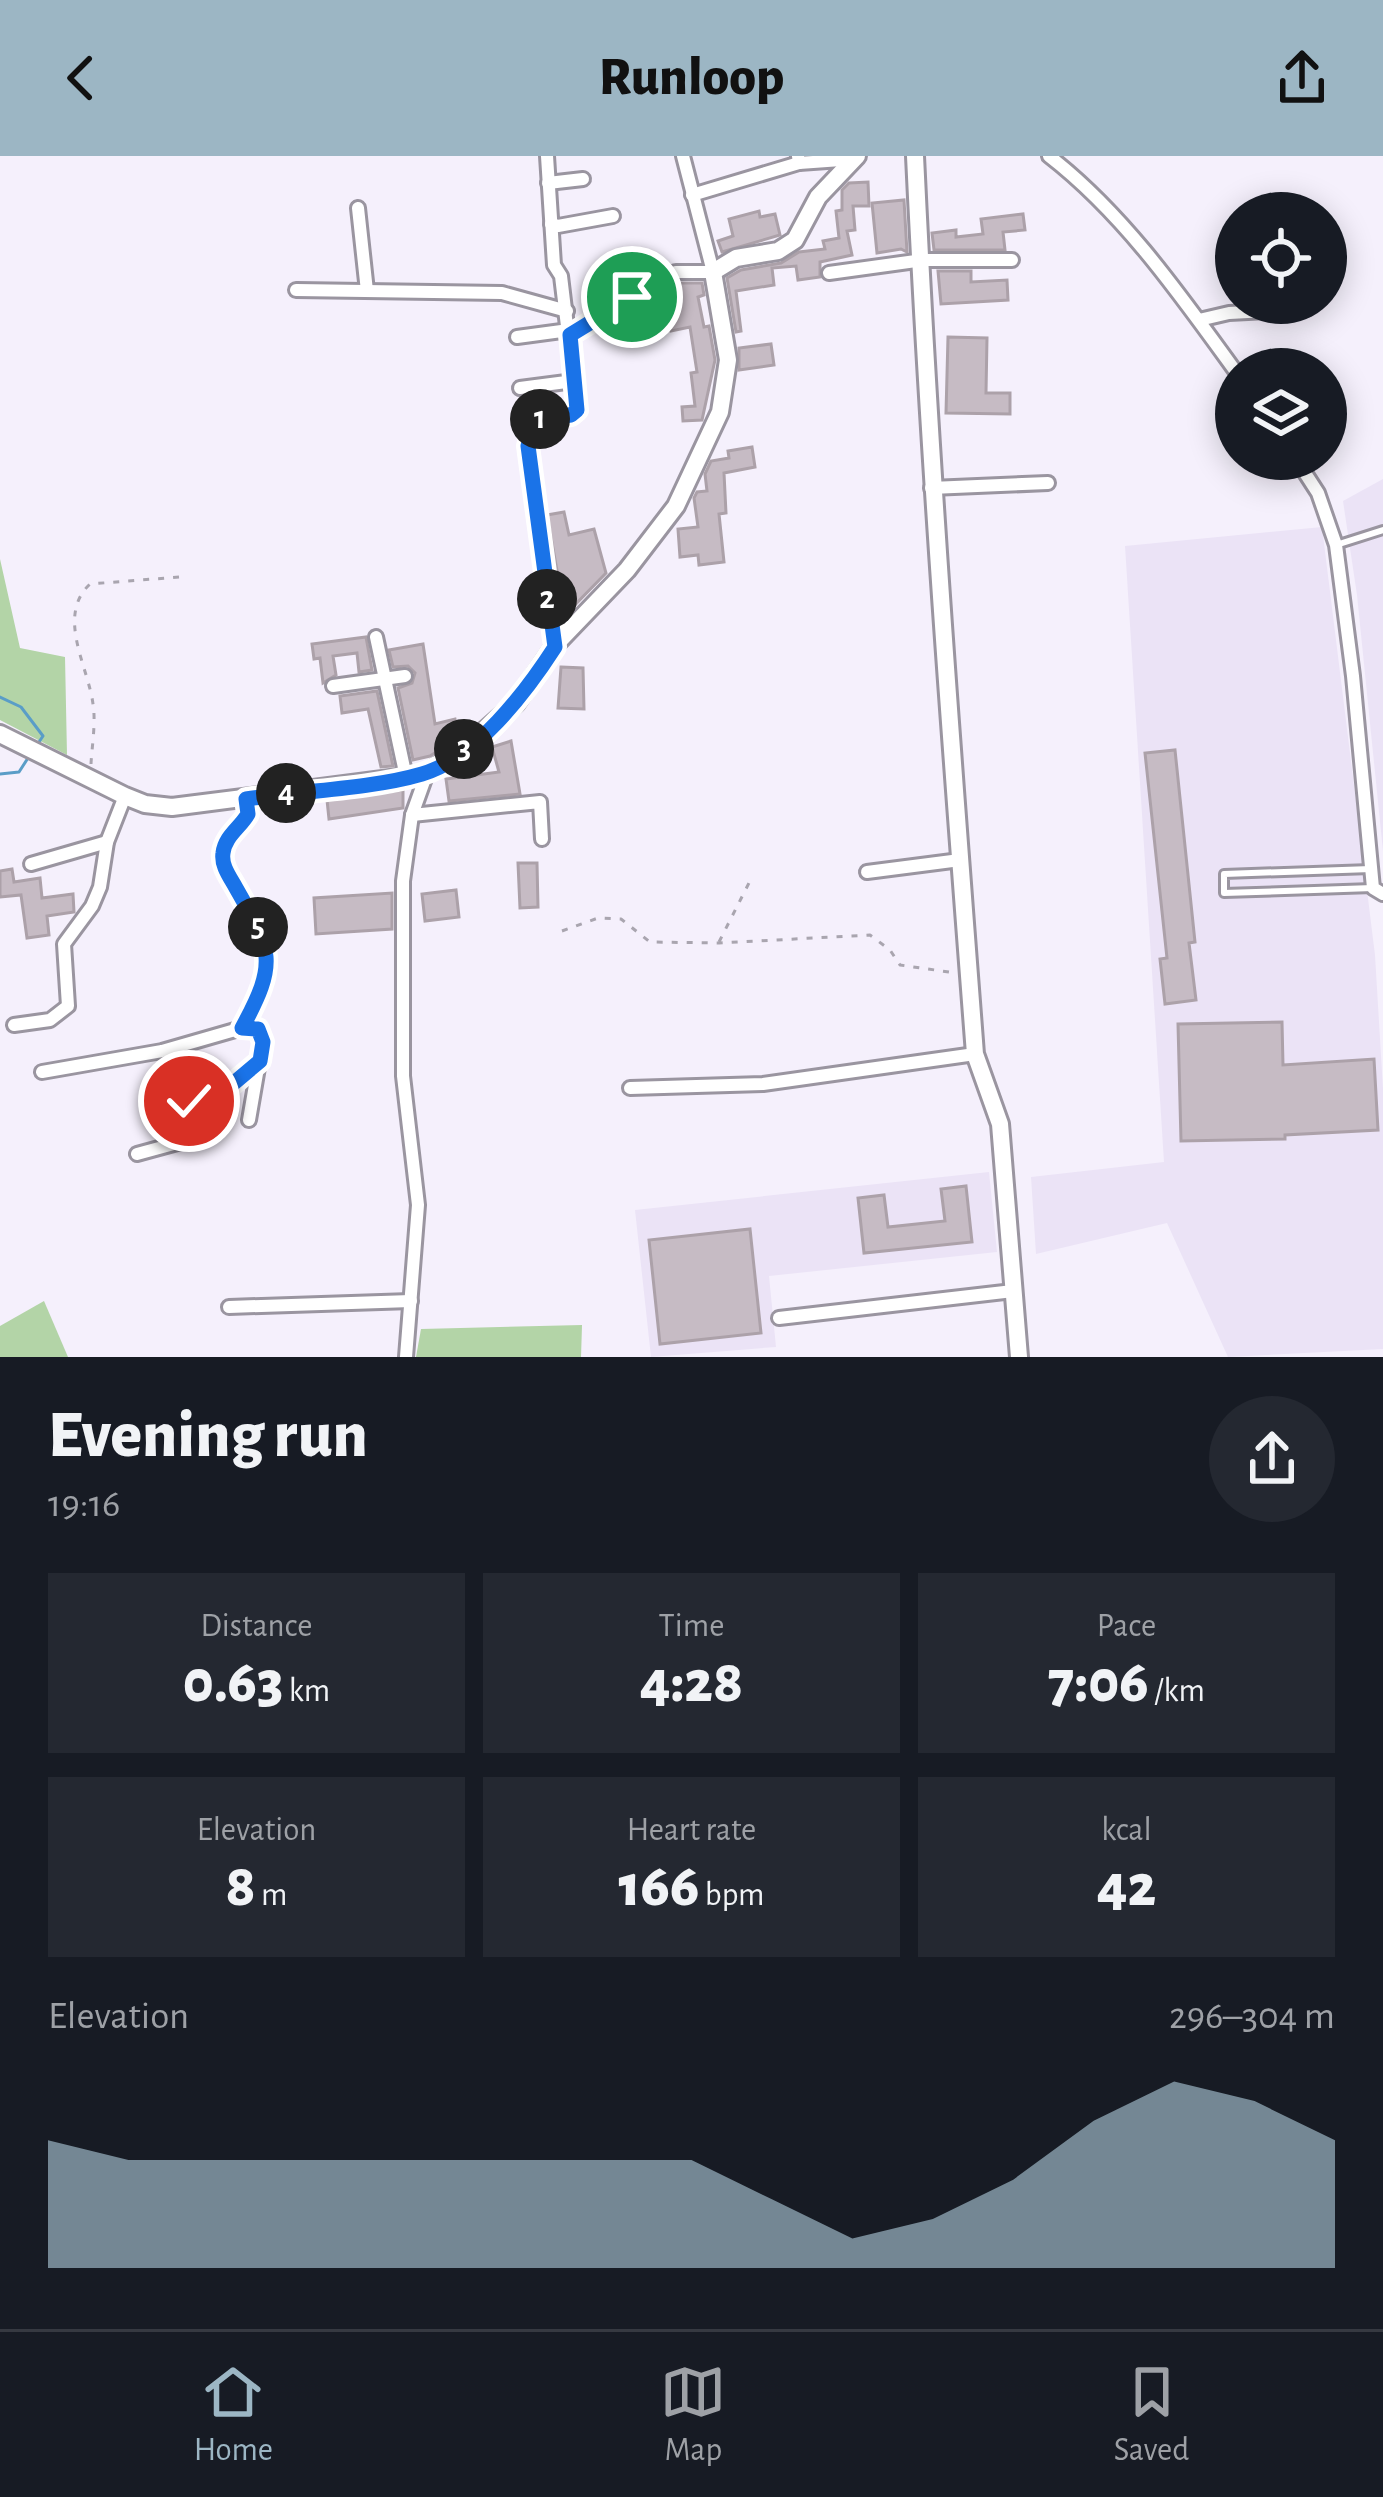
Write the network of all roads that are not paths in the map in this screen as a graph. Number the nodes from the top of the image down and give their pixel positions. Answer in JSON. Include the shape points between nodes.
{"nodes":[{"id":1,"x":547,"y":156,"type":"edge"},
{"id":2,"x":683,"y":156,"type":"edge"},
{"id":3,"x":915,"y":156,"type":"edge"},
{"id":4,"x":1049,"y":156,"type":"edge"},
{"id":5,"x":856,"y":158,"type":"edge"},
{"id":6,"x":799,"y":159,"type":"edge"},
{"id":7,"x":583,"y":178,"type":"dead end"},
{"id":8,"x":548,"y":183,"type":"junction"},
{"id":9,"x":692,"y":195,"type":"junction"},
{"id":10,"x":358,"y":208,"type":"dead end"},
{"id":11,"x":614,"y":216,"type":"dead end"},
{"id":12,"x":551,"y":224,"type":"junction"},
{"id":13,"x":923,"y":260,"type":"junction"},
{"id":14,"x":1012,"y":260,"type":"dead end"},
{"id":15,"x":712,"y":272,"type":"junction"},
{"id":16,"x":829,"y":272,"type":"dead end"},
{"id":17,"x":296,"y":290,"type":"dead end"},
{"id":18,"x":367,"y":291,"type":"junction"},
{"id":19,"x":567,"y":311,"type":"junction"},
{"id":20,"x":1215,"y":316,"type":"edge"},
{"id":21,"x":1199,"y":320,"type":"junction"},
{"id":22,"x":569,"y":332,"type":"junction"},
{"id":23,"x":517,"y":337,"type":"dead end"},
{"id":24,"x":1219,"y":348,"type":"edge"},
{"id":25,"x":574,"y":382,"type":"junction"},
{"id":26,"x":520,"y":388,"type":"dead end"},
{"id":27,"x":576,"y":401,"type":"road end"},
{"id":28,"x":531,"y":474,"type":"road end"},
{"id":29,"x":1310,"y":480,"type":"edge"},
{"id":30,"x":1048,"y":483,"type":"dead end"},
{"id":31,"x":931,"y":488,"type":"junction"},
{"id":32,"x":1383,"y":530,"type":"edge"},
{"id":33,"x":1336,"y":545,"type":"junction"},
{"id":34,"x":376,"y":637,"type":"dead end"},
{"id":35,"x":555,"y":647,"type":"junction"},
{"id":36,"x":404,"y":676,"type":"dead end"},
{"id":37,"x":384,"y":680,"type":"junction"},
{"id":38,"x":332,"y":686,"type":"dead end"},
{"id":39,"x":3,"y":739,"type":"edge"},
{"id":40,"x":427,"y":773,"type":"junction"},
{"id":41,"x":406,"y":777,"type":"junction"},
{"id":42,"x":125,"y":796,"type":"junction"},
{"id":43,"x":246,"y":799,"type":"junction"},
{"id":44,"x":412,"y":815,"type":"junction"},
{"id":45,"x":542,"y":839,"type":"dead end"},
{"id":46,"x":107,"y":842,"type":"junction"},
{"id":47,"x":960,"y":860,"type":"junction"},
{"id":48,"x":32,"y":864,"type":"dead end"},
{"id":49,"x":1371,"y":868,"type":"junction"},
{"id":50,"x":867,"y":872,"type":"dead end"},
{"id":51,"x":1378,"y":891,"type":"edge"},
{"id":52,"x":14,"y":1025,"type":"dead end"},
{"id":53,"x":242,"y":1028,"type":"junction"},
{"id":54,"x":975,"y":1054,"type":"junction"},
{"id":55,"x":260,"y":1061,"type":"junction"},
{"id":56,"x":43,"y":1072,"type":"dead end"},
{"id":57,"x":630,"y":1088,"type":"dead end"},
{"id":58,"x":169,"y":1100,"type":"dead end"},
{"id":59,"x":203,"y":1109,"type":"junction"},
{"id":60,"x":249,"y":1120,"type":"dead end"},
{"id":61,"x":137,"y":1154,"type":"dead end"},
{"id":62,"x":1013,"y":1291,"type":"junction"},
{"id":63,"x":411,"y":1301,"type":"junction"},
{"id":64,"x":229,"y":1307,"type":"dead end"},
{"id":65,"x":779,"y":1318,"type":"dead end"},
{"id":66,"x":406,"y":1357,"type":"edge"},
{"id":67,"x":1018,"y":1357,"type":"edge"}],
"edges":[{"from":1,"to":8,"type":"street"},
{"from":2,"to":9,"type":"street"},
{"from":3,"to":13,"type":"street"},
{"from":4,"to":21,"type":"street"},
{"from":5,"to":6,"type":"street"},
{"from":5,"to":15,"type":"street","via":[[818,197],[795,240]]},
{"from":6,"to":9,"type":"street"},
{"from":7,"to":8,"type":"street"},
{"from":8,"to":12,"type":"street"},
{"from":9,"to":15,"type":"street"},
{"from":10,"to":18,"type":"street"},
{"from":11,"to":12,"type":"street"},
{"from":12,"to":19,"type":"street"},
{"from":13,"to":14,"type":"street"},
{"from":13,"to":16,"type":"street"},
{"from":13,"to":31,"type":"street"},
{"from":15,"to":22,"type":"street","via":[[655,280]]},
{"from":15,"to":35,"type":"street","via":[[728,360],[720,412],[676,506]]},
{"from":17,"to":18,"type":"street"},
{"from":18,"to":19,"type":"street","via":[[502,293]]},
{"from":19,"to":22,"type":"street"},
{"from":20,"to":21,"type":"street"},
{"from":21,"to":24,"type":"street"},
{"from":22,"to":23,"type":"street"},
{"from":22,"to":25,"type":"street"},
{"from":25,"to":26,"type":"street"},
{"from":25,"to":27,"type":"street"},
{"from":28,"to":35,"type":"street"},
{"from":29,"to":33,"type":"street"},
{"from":30,"to":31,"type":"street"},
{"from":31,"to":47,"type":"street"},
{"from":32,"to":33,"type":"lane"},
{"from":33,"to":49,"type":"street"},
{"from":34,"to":37,"type":"street"},
{"from":35,"to":40,"type":"street","via":[[516,703]]},
{"from":36,"to":37,"type":"street"},
{"from":37,"to":38,"type":"street"},
{"from":37,"to":41,"type":"street"},
{"from":39,"to":42,"type":"street"},
{"from":40,"to":41,"type":"street"},
{"from":40,"to":44,"type":"street"},
{"from":41,"to":43,"type":"street"},
{"from":42,"to":43,"type":"street","via":[[172,807]]},
{"from":42,"to":46,"type":"street"},
{"from":43,"to":53,"type":"street","via":[[248,814],[223,849],[223,863],[259,928],[267,972]]},
{"from":44,"to":45,"type":"street","via":[[540,802]]},
{"from":44,"to":63,"type":"street","via":[[401,1009],[418,1205]]},
{"from":46,"to":48,"type":"street"},
{"from":46,"to":52,"type":"street","via":[[92,906],[64,944],[68,1006],[50,1020]]},
{"from":47,"to":50,"type":"street"},
{"from":47,"to":54,"type":"street"},
{"from":49,"to":51,"type":"street"},
{"from":49,"to":51,"type":"lane","via":[[1224,874],[1225,893]]},
{"from":53,"to":55,"type":"street","via":[[261,1034]]},
{"from":53,"to":56,"type":"street"},
{"from":54,"to":57,"type":"street","via":[[763,1084]]},
{"from":54,"to":62,"type":"street","via":[[1000,1124]]},
{"from":55,"to":59,"type":"street"},
{"from":55,"to":60,"type":"street"},
{"from":58,"to":59,"type":"street"},
{"from":59,"to":61,"type":"street","via":[[192,1139]]},
{"from":62,"to":65,"type":"street"},
{"from":62,"to":67,"type":"street"},
{"from":63,"to":64,"type":"street"},
{"from":63,"to":66,"type":"street"}]}
